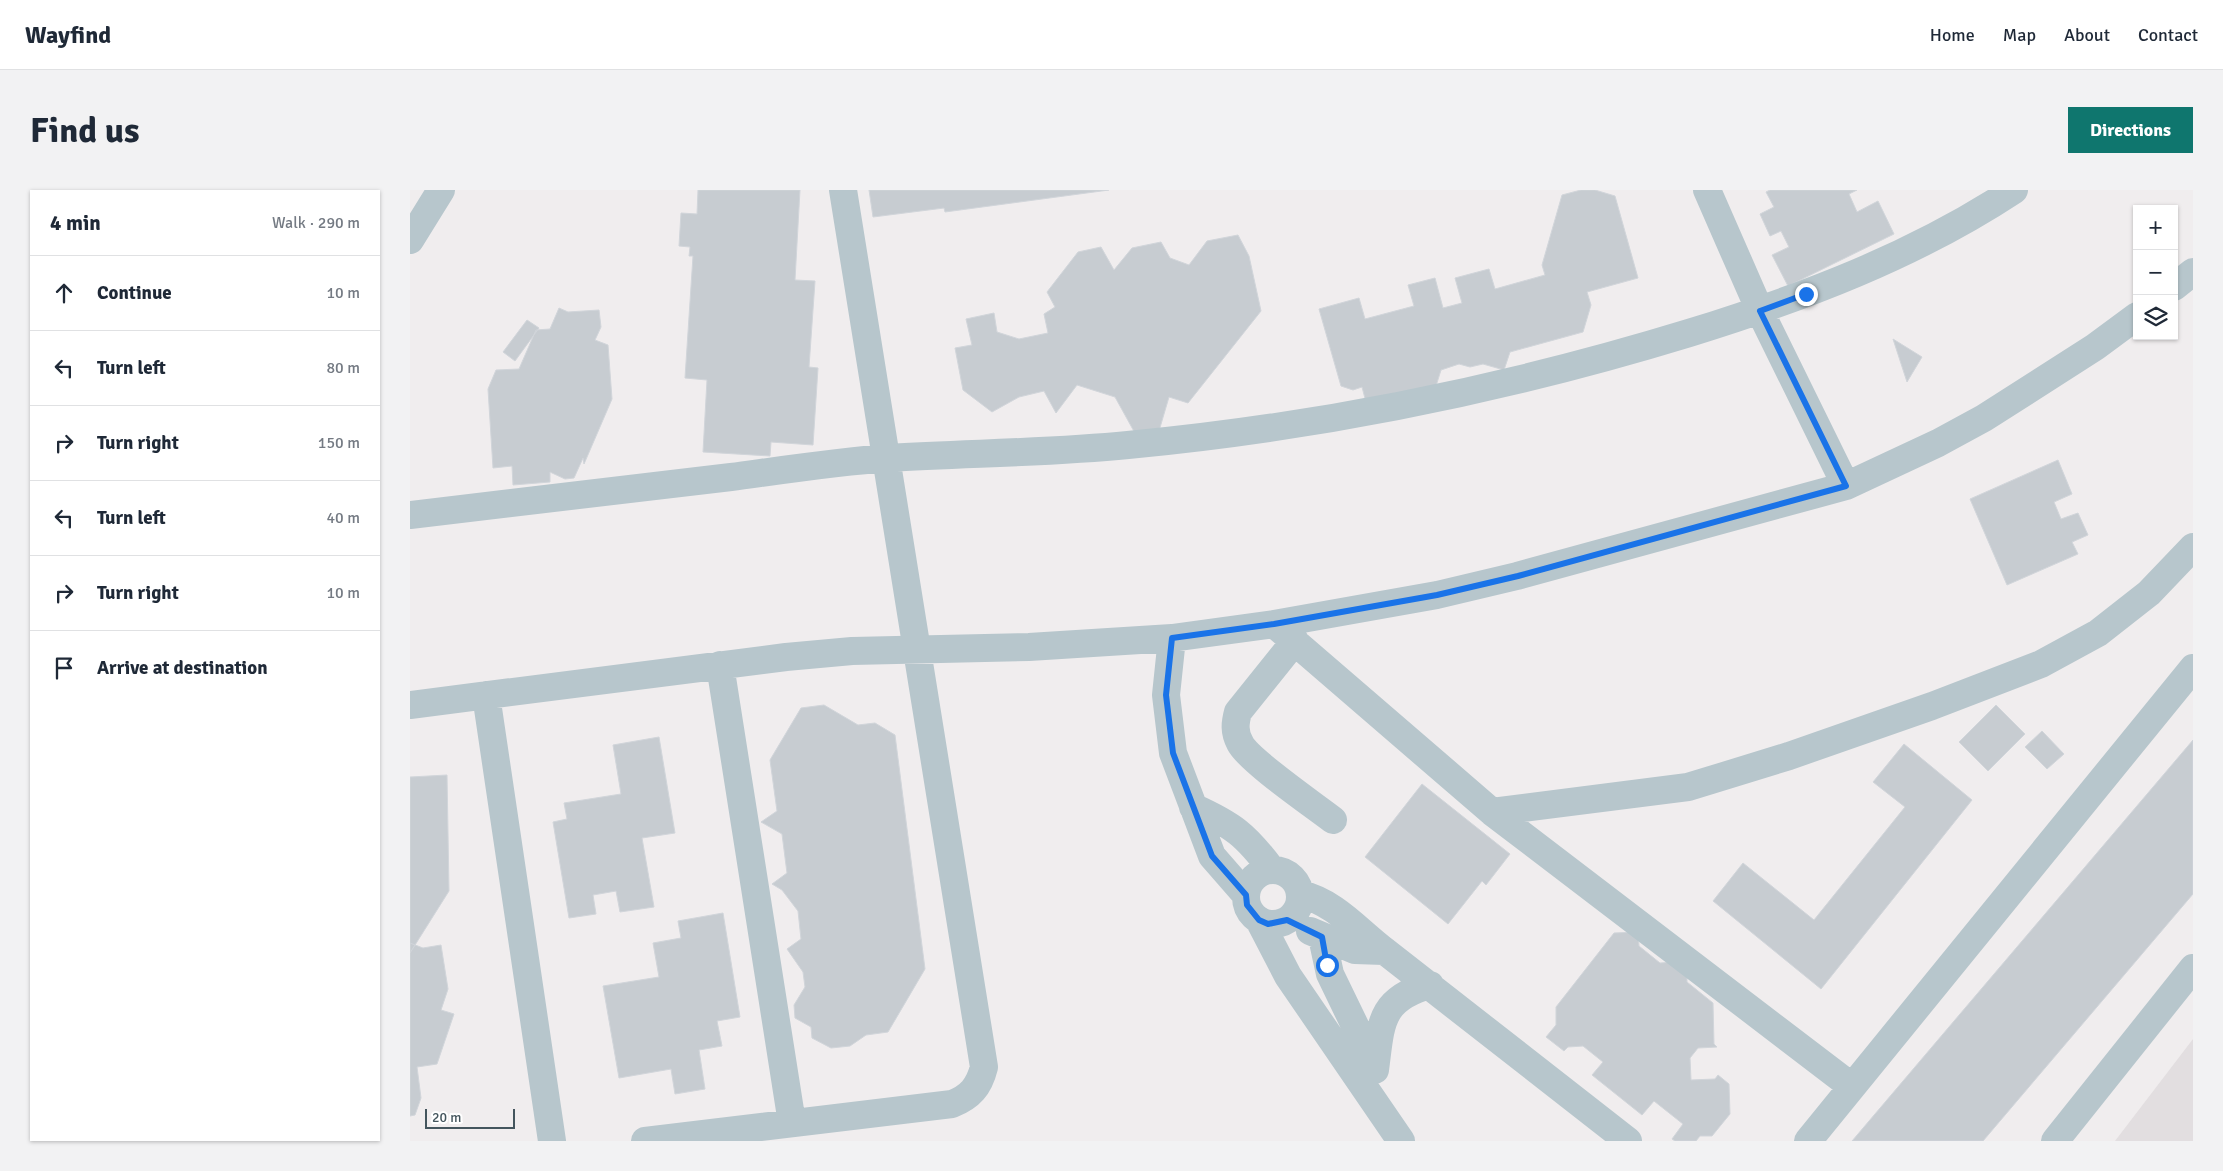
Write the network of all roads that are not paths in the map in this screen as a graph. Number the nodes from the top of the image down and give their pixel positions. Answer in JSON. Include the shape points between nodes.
{"nodes":[{"id":1,"x":441,"y":190,"type":"edge"},
{"id":2,"x":843,"y":190,"type":"edge"},
{"id":3,"x":1706,"y":190,"type":"edge"},
{"id":4,"x":2014,"y":190,"type":"edge"},
{"id":5,"x":410,"y":240,"type":"edge"},
{"id":6,"x":2193,"y":272,"type":"edge"},
{"id":7,"x":2178,"y":284,"type":"edge"},
{"id":8,"x":1760,"y":311,"type":"junction"},
{"id":9,"x":2133,"y":319,"type":"edge"},
{"id":10,"x":886,"y":458,"type":"junction"},
{"id":11,"x":1846,"y":486,"type":"junction"},
{"id":12,"x":410,"y":514,"type":"edge"},
{"id":13,"x":2193,"y":547,"type":"edge"},
{"id":14,"x":1274,"y":624,"type":"junction"},
{"id":15,"x":1172,"y":638,"type":"junction"},
{"id":16,"x":1295,"y":642,"type":"junction"},
{"id":17,"x":917,"y":651,"type":"junction"},
{"id":18,"x":720,"y":665,"type":"junction"},
{"id":19,"x":2193,"y":668,"type":"edge"},
{"id":20,"x":486,"y":695,"type":"junction"},
{"id":21,"x":410,"y":704,"type":"edge"},
{"id":22,"x":1194,"y":807,"type":"junction"},
{"id":23,"x":1492,"y":812,"type":"junction"},
{"id":24,"x":1333,"y":820,"type":"dead end"},
{"id":25,"x":1272,"y":870,"type":"junction"},
{"id":26,"x":1300,"y":894,"type":"junction"},
{"id":27,"x":1246,"y":895,"type":"junction"},
{"id":28,"x":1259,"y":920,"type":"junction"},
{"id":29,"x":1287,"y":920,"type":"junction"},
{"id":30,"x":1322,"y":937,"type":"junction"},
{"id":31,"x":1384,"y":951,"type":"junction"},
{"id":32,"x":2193,"y":968,"type":"edge"},
{"id":33,"x":1430,"y":985,"type":"junction"},
{"id":34,"x":1375,"y":1066,"type":"junction"},
{"id":35,"x":1851,"y":1086,"type":"junction"},
{"id":36,"x":1371,"y":1096,"type":"junction"},
{"id":37,"x":792,"y":1123,"type":"junction"},
{"id":38,"x":552,"y":1141,"type":"edge"},
{"id":39,"x":645,"y":1141,"type":"edge"},
{"id":40,"x":1401,"y":1141,"type":"edge"},
{"id":41,"x":1628,"y":1141,"type":"edge"},
{"id":42,"x":1808,"y":1141,"type":"edge"},
{"id":43,"x":2055,"y":1141,"type":"edge"}],
"edges":[{"from":1,"to":5,"type":"street"},
{"from":2,"to":10,"type":"street"},
{"from":3,"to":8,"type":"street"},
{"from":4,"to":8,"type":"street","via":[[1922,243],[1865,270]]},
{"from":6,"to":7,"type":"street"},
{"from":8,"to":10,"type":"street","via":[[1557,371],[1350,416],[1239,433],[1127,445]]},
{"from":8,"to":11,"type":"street"},
{"from":9,"to":11,"type":"street","via":[[1984,418]]},
{"from":10,"to":12,"type":"street"},
{"from":10,"to":17,"type":"street"},
{"from":11,"to":14,"type":"street","via":[[1518,576],[1437,595]]},
{"from":13,"to":23,"type":"street","via":[[2150,593],[2098,633],[2041,664],[1985,686],[1861,732],[1688,786]]},
{"from":14,"to":15,"type":"street"},
{"from":14,"to":16,"type":"street"},
{"from":15,"to":17,"type":"street"},
{"from":15,"to":22,"type":"street","via":[[1166,695],[1168,724],[1173,753]]},
{"from":16,"to":23,"type":"street"},
{"from":16,"to":24,"type":"street","via":[[1238,712],[1236,734],[1247,753]]},
{"from":17,"to":18,"type":"street","via":[[852,652]]},
{"from":17,"to":37,"type":"street","via":[[984,1067],[974,1091],[952,1104]]},
{"from":18,"to":20,"type":"street"},
{"from":18,"to":37,"type":"street"},
{"from":19,"to":35,"type":"street"},
{"from":20,"to":21,"type":"street"},
{"from":20,"to":38,"type":"street"},
{"from":22,"to":25,"type":"street","via":[[1239,830]]},
{"from":22,"to":27,"type":"street","via":[[1212,856]]},
{"from":23,"to":35,"type":"street"},
{"from":25,"to":26,"type":"street","via":[[1290,877]]},
{"from":25,"to":27,"type":"street","via":[[1254,878]]},
{"from":26,"to":29,"type":"street","via":[[1295,913]]},
{"from":26,"to":31,"type":"street","via":[[1323,901]]},
{"from":27,"to":28,"type":"street","via":[[1247,905]]},
{"from":28,"to":29,"type":"street","via":[[1268,924]]},
{"from":28,"to":36,"type":"street","via":[[1288,976]]},
{"from":29,"to":30,"type":"street"},
{"from":30,"to":31,"type":"street","via":[[1355,950]]},
{"from":30,"to":34,"type":"street","via":[[1330,974]]},
{"from":31,"to":33,"type":"street"},
{"from":32,"to":43,"type":"street"},
{"from":33,"to":34,"type":"street","via":[[1409,991],[1394,1001],[1384,1015]]},
{"from":33,"to":41,"type":"street"},
{"from":34,"to":36,"type":"street"},
{"from":35,"to":42,"type":"street"},
{"from":36,"to":40,"type":"street"},
{"from":37,"to":39,"type":"street"}]}
